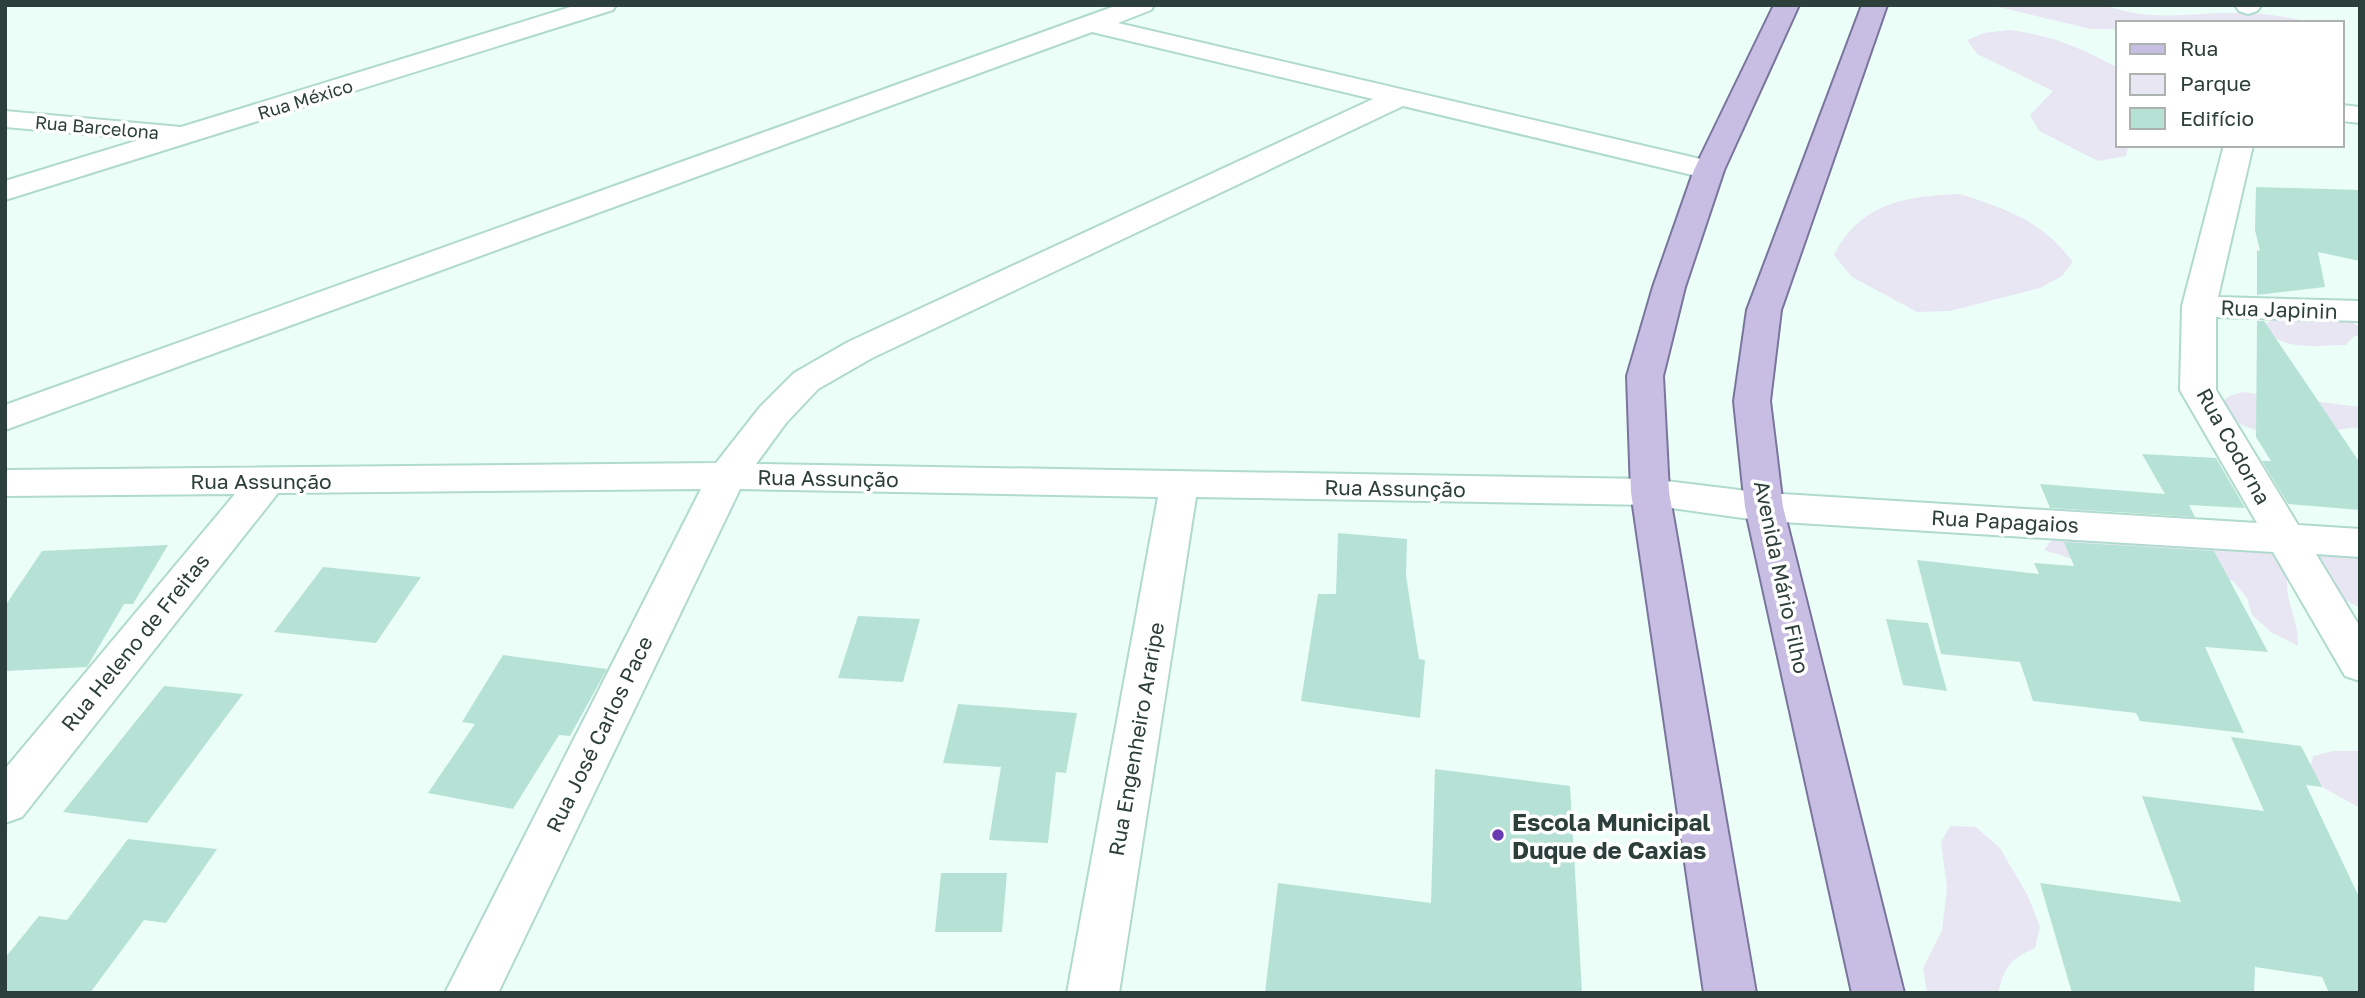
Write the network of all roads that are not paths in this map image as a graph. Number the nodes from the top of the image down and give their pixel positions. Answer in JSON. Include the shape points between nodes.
{"nodes":[{"id":1,"x":604,"y":5,"type":"edge"},
{"id":2,"x":1142,"y":5,"type":"edge"},
{"id":3,"x":1787,"y":5,"type":"edge"},
{"id":4,"x":1875,"y":5,"type":"edge"},
{"id":5,"x":1091,"y":24,"type":"junction"},
{"id":6,"x":1400,"y":97,"type":"junction"},
{"id":7,"x":5,"y":119,"type":"edge"},
{"id":8,"x":190,"y":135,"type":"junction"},
{"id":9,"x":2239,"y":147,"type":"edge"},
{"id":10,"x":1709,"y":170,"type":"junction"},
{"id":11,"x":5,"y":191,"type":"edge"},
{"id":12,"x":2199,"y":306,"type":"junction"},
{"id":13,"x":2360,"y":311,"type":"edge"},
{"id":14,"x":5,"y":418,"type":"edge"},
{"id":15,"x":727,"y":476,"type":"junction"},
{"id":16,"x":266,"y":482,"type":"junction"},
{"id":17,"x":5,"y":483,"type":"edge"},
{"id":18,"x":1179,"y":486,"type":"junction"},
{"id":19,"x":1650,"y":492,"type":"junction"},
{"id":20,"x":1764,"y":507,"type":"junction"},
{"id":21,"x":2287,"y":537,"type":"junction"},
{"id":22,"x":2360,"y":543,"type":"edge"},
{"id":23,"x":2360,"y":664,"type":"edge"},
{"id":24,"x":5,"y":803,"type":"edge"},
{"id":25,"x":471,"y":993,"type":"edge"},
{"id":26,"x":1093,"y":993,"type":"edge"},
{"id":27,"x":1730,"y":993,"type":"edge"},
{"id":28,"x":1878,"y":993,"type":"edge"}],
"edges":[{"from":1,"to":8,"type":"street","name":"Rua México"},
{"from":2,"to":5,"type":"street"},
{"from":3,"to":10,"type":"main road"},
{"from":4,"to":20,"type":"main road","name":"Avenida Mário Filho","via":[[1764,310],[1752,401]]},
{"from":5,"to":6,"type":"street"},
{"from":5,"to":14,"type":"street"},
{"from":6,"to":10,"type":"street"},
{"from":6,"to":15,"type":"street","name":"Rua José Carlos Pace","via":[[860,350],[806,381]]},
{"from":7,"to":8,"type":"street","name":"Rua Barcelona"},
{"from":8,"to":11,"type":"street","name":"Rua México"},
{"from":9,"to":12,"type":"street","name":"Rua Codorna"},
{"from":10,"to":19,"type":"main road","via":[[1645,376]]},
{"from":12,"to":13,"type":"street","name":"Rua Japinin"},
{"from":12,"to":21,"type":"street","name":"Rua Codorna","via":[[2198,390]]},
{"from":15,"to":16,"type":"street","name":"Rua Assunção"},
{"from":15,"to":18,"type":"street","name":"Rua Assunção"},
{"from":15,"to":25,"type":"street","name":"Rua José Carlos Pace"},
{"from":16,"to":17,"type":"street","name":"Rua Assunção"},
{"from":16,"to":24,"type":"street","name":"Rua Heleno de Freitas"},
{"from":18,"to":19,"type":"street","name":"Rua Assunção"},
{"from":18,"to":26,"type":"street","name":"Rua Engenheiro Araripe"},
{"from":19,"to":20,"type":"street","name":"Rua Papagaios"},
{"from":19,"to":27,"type":"main road"},
{"from":20,"to":21,"type":"street","name":"Rua Papagaios"},
{"from":20,"to":28,"type":"main road","name":"Avenida Mário Filho"},
{"from":21,"to":22,"type":"street","name":"Rua Papagaios"},
{"from":21,"to":23,"type":"street","name":"Rua Codorna"}]}
